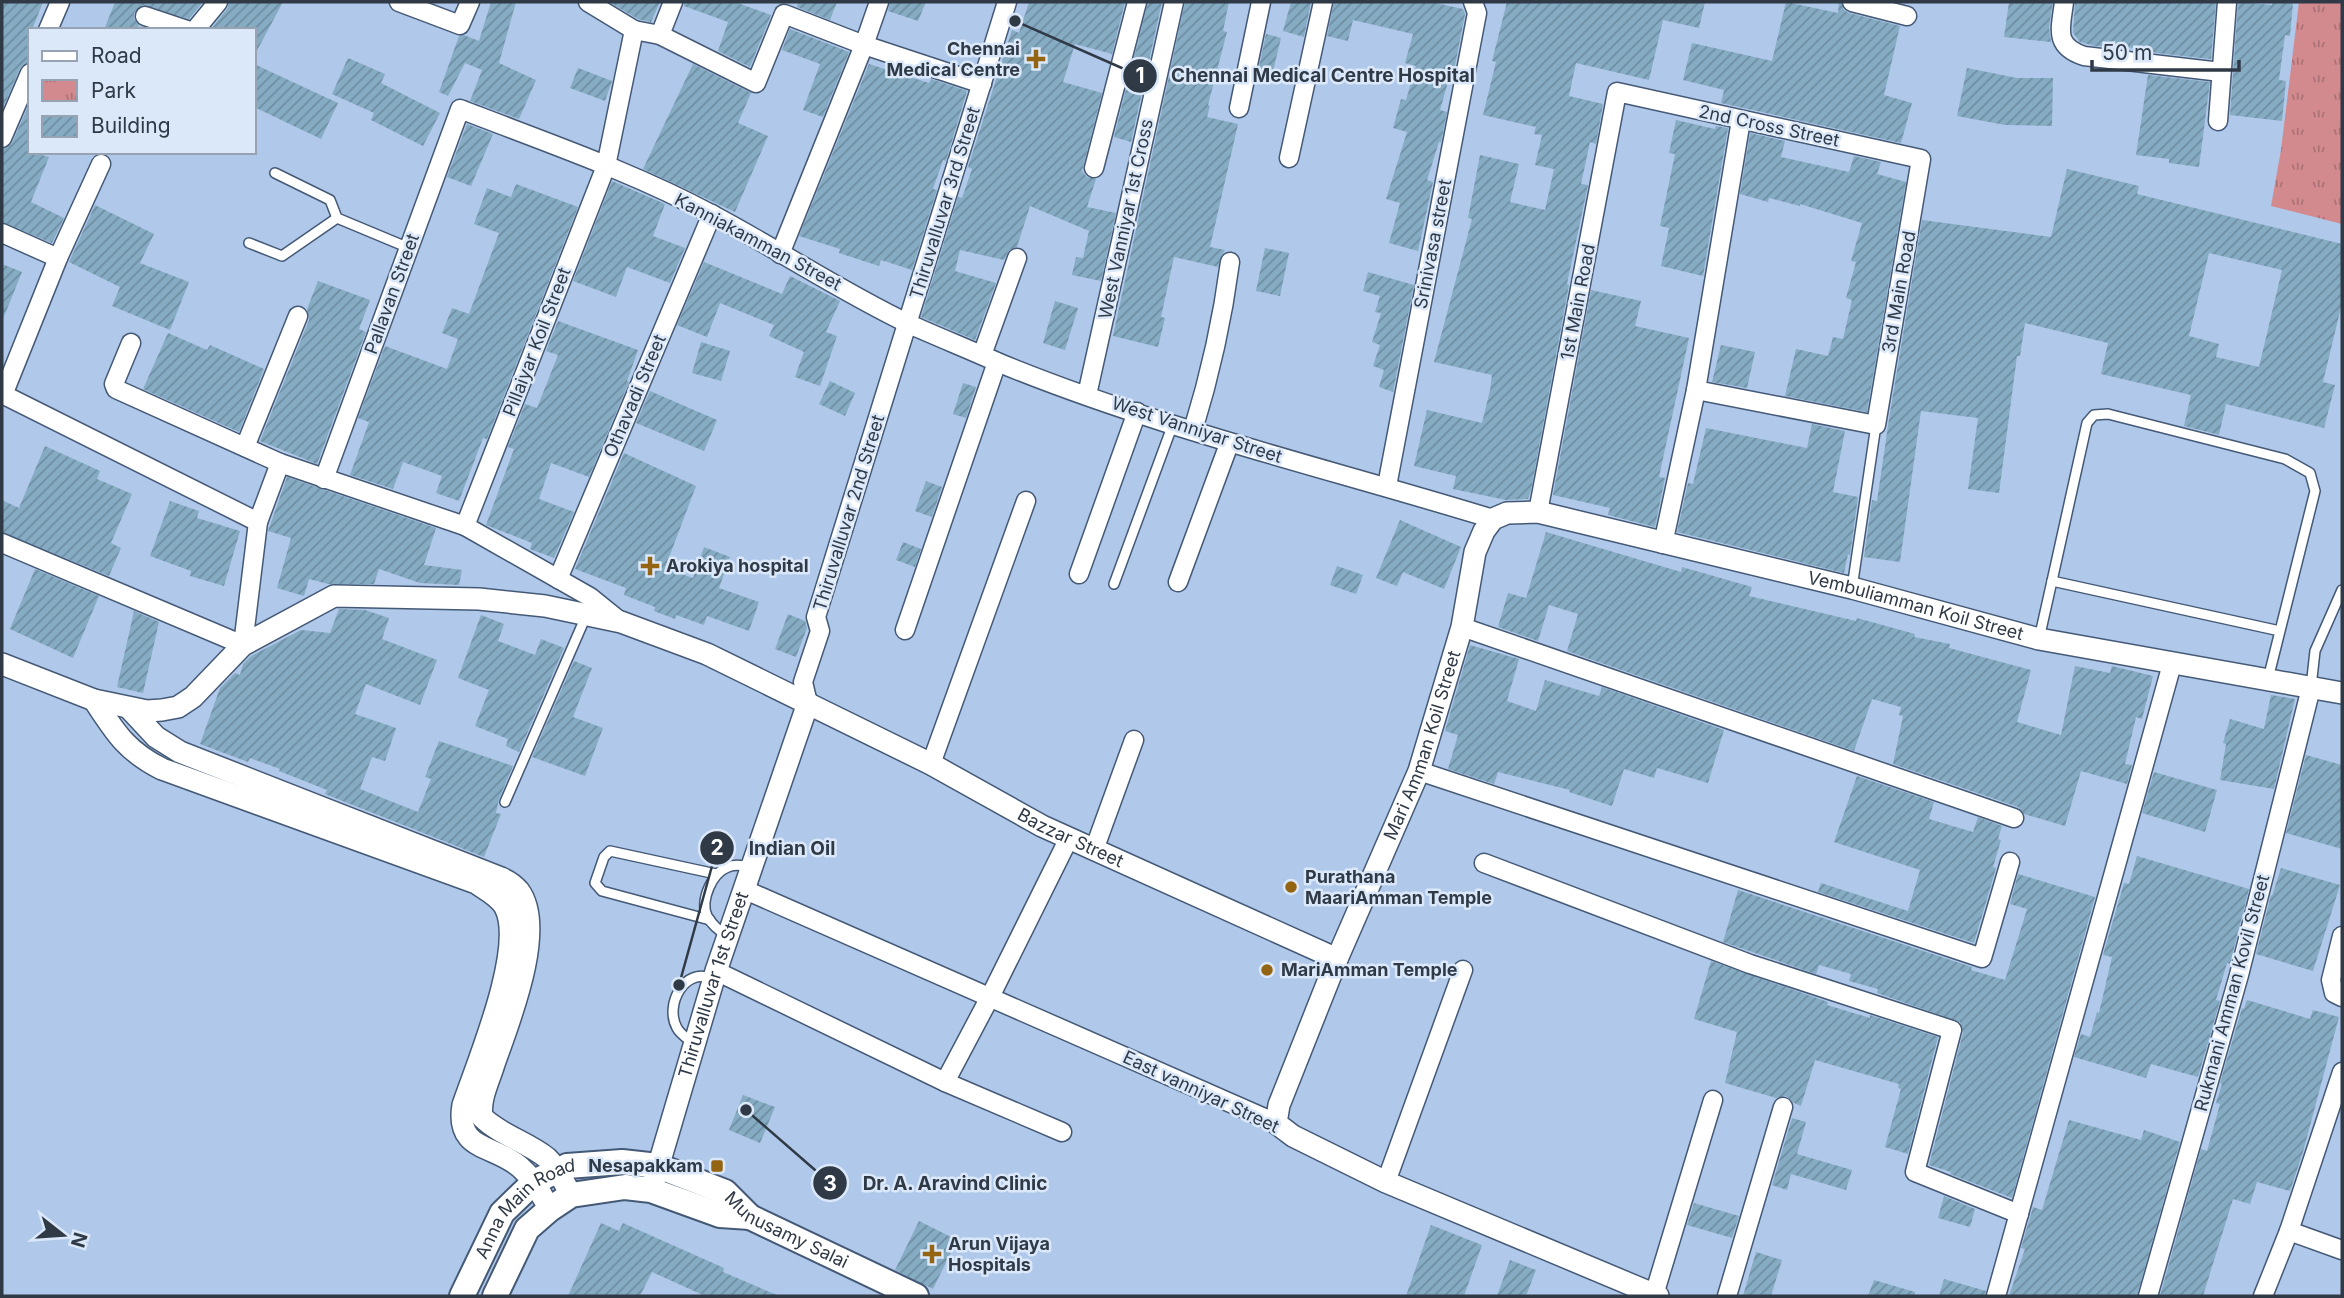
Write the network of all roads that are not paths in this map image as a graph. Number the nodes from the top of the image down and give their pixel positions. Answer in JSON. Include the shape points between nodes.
{"nodes":[{"id":1,"x":60,"y":2,"type":"edge"},
{"id":2,"x":218,"y":2,"type":"edge"},
{"id":3,"x":399,"y":2,"type":"edge"},
{"id":4,"x":470,"y":2,"type":"edge"},
{"id":5,"x":588,"y":2,"type":"edge"},
{"id":6,"x":673,"y":2,"type":"edge"},
{"id":7,"x":879,"y":2,"type":"edge"},
{"id":8,"x":1007,"y":2,"type":"edge"},
{"id":9,"x":1136,"y":2,"type":"edge"},
{"id":10,"x":1174,"y":2,"type":"edge"},
{"id":11,"x":1261,"y":2,"type":"edge"},
{"id":12,"x":1323,"y":2,"type":"edge"},
{"id":13,"x":1473,"y":2,"type":"edge"},
{"id":14,"x":1852,"y":2,"type":"edge"},
{"id":15,"x":2064,"y":2,"type":"edge"},
{"id":16,"x":2227,"y":2,"type":"edge"},
{"id":17,"x":145,"y":16,"type":"dead end"},
{"id":18,"x":1907,"y":16,"type":"dead end"},
{"id":19,"x":49,"y":28,"type":"edge"},
{"id":20,"x":181,"y":28,"type":"edge"},
{"id":21,"x":197,"y":28,"type":"edge"},
{"id":22,"x":634,"y":30,"type":"junction"},
{"id":23,"x":660,"y":36,"type":"junction"},
{"id":24,"x":864,"y":45,"type":"junction"},
{"id":25,"x":2221,"y":72,"type":"junction"},
{"id":26,"x":28,"y":78,"type":"edge"},
{"id":27,"x":982,"y":84,"type":"junction"},
{"id":28,"x":1617,"y":92,"type":"joint"},
{"id":29,"x":460,"y":108,"type":"joint"},
{"id":30,"x":1239,"y":108,"type":"dead end"},
{"id":31,"x":1741,"y":120,"type":"junction"},
{"id":32,"x":2218,"y":121,"type":"dead end"},
{"id":33,"x":2,"y":138,"type":"edge"},
{"id":34,"x":1289,"y":158,"type":"dead end"},
{"id":35,"x":1921,"y":159,"type":"joint"},
{"id":36,"x":102,"y":164,"type":"dead end"},
{"id":37,"x":606,"y":166,"type":"junction"},
{"id":38,"x":1094,"y":168,"type":"dead end"},
{"id":39,"x":275,"y":173,"type":"dead end"},
{"id":40,"x":712,"y":214,"type":"junction"},
{"id":41,"x":337,"y":218,"type":"junction"},
{"id":42,"x":2,"y":233,"type":"edge"},
{"id":43,"x":249,"y":243,"type":"dead end"},
{"id":44,"x":409,"y":248,"type":"junction"},
{"id":45,"x":780,"y":254,"type":"junction"},
{"id":46,"x":58,"y":258,"type":"junction"},
{"id":47,"x":1017,"y":258,"type":"dead end"},
{"id":48,"x":1230,"y":262,"type":"dead end"},
{"id":49,"x":298,"y":316,"type":"dead end"},
{"id":50,"x":908,"y":323,"type":"junction"},
{"id":51,"x":131,"y":343,"type":"dead end"},
{"id":52,"x":990,"y":359,"type":"junction"},
{"id":53,"x":1696,"y":390,"type":"junction"},
{"id":54,"x":2,"y":394,"type":"edge"},
{"id":55,"x":1087,"y":395,"type":"junction"},
{"id":56,"x":1136,"y":412,"type":"junction"},
{"id":57,"x":1173,"y":424,"type":"junction"},
{"id":58,"x":1876,"y":425,"type":"junction"},
{"id":59,"x":1193,"y":430,"type":"junction"},
{"id":60,"x":1229,"y":444,"type":"junction"},
{"id":61,"x":245,"y":447,"type":"junction"},
{"id":62,"x":280,"y":463,"type":"junction"},
{"id":63,"x":324,"y":479,"type":"junction"},
{"id":64,"x":1387,"y":486,"type":"junction"},
{"id":65,"x":1026,"y":501,"type":"dead end"},
{"id":66,"x":1538,"y":512,"type":"junction"},
{"id":67,"x":1493,"y":519,"type":"junction"},
{"id":68,"x":258,"y":522,"type":"junction"},
{"id":69,"x":465,"y":526,"type":"junction"},
{"id":70,"x":2,"y":542,"type":"edge"},
{"id":71,"x":1663,"y":544,"type":"junction"},
{"id":72,"x":1079,"y":574,"type":"dead end"},
{"id":73,"x":558,"y":579,"type":"junction"},
{"id":74,"x":2052,"y":580,"type":"junction"},
{"id":75,"x":1178,"y":582,"type":"dead end"},
{"id":76,"x":1114,"y":584,"type":"dead end"},
{"id":77,"x":1852,"y":588,"type":"junction"},
{"id":78,"x":2342,"y":590,"type":"edge"},
{"id":79,"x":587,"y":614,"type":"junction"},
{"id":80,"x":621,"y":622,"type":"junction"},
{"id":81,"x":1462,"y":627,"type":"junction"},
{"id":82,"x":905,"y":629,"type":"dead end"},
{"id":83,"x":2280,"y":631,"type":"junction"},
{"id":84,"x":2039,"y":639,"type":"junction"},
{"id":85,"x":243,"y":645,"type":"junction"},
{"id":86,"x":2,"y":664,"type":"edge"},
{"id":87,"x":2172,"y":664,"type":"junction"},
{"id":88,"x":2268,"y":679,"type":"junction"},
{"id":89,"x":2311,"y":688,"type":"junction"},
{"id":90,"x":2342,"y":694,"type":"edge"},
{"id":91,"x":94,"y":700,"type":"junction"},
{"id":92,"x":808,"y":703,"type":"junction"},
{"id":93,"x":129,"y":708,"type":"junction"},
{"id":94,"x":1134,"y":740,"type":"dead end"},
{"id":95,"x":931,"y":764,"type":"junction"},
{"id":96,"x":1419,"y":771,"type":"junction"},
{"id":97,"x":505,"y":802,"type":"dead end"},
{"id":98,"x":2014,"y":818,"type":"dead end"},
{"id":99,"x":1069,"y":838,"type":"junction"},
{"id":100,"x":1094,"y":850,"type":"junction"},
{"id":101,"x":2010,"y":862,"type":"dead end"},
{"id":102,"x":1484,"y":863,"type":"dead end"},
{"id":103,"x":751,"y":867,"type":"junction"},
{"id":104,"x":716,"y":874,"type":"junction"},
{"id":105,"x":743,"y":889,"type":"junction"},
{"id":106,"x":710,"y":920,"type":"junction"},
{"id":107,"x":727,"y":936,"type":"junction"},
{"id":108,"x":2342,"y":936,"type":"edge"},
{"id":109,"x":1337,"y":959,"type":"junction"},
{"id":110,"x":1463,"y":970,"type":"dead end"},
{"id":111,"x":715,"y":975,"type":"junction"},
{"id":112,"x":990,"y":997,"type":"junction"},
{"id":113,"x":2342,"y":997,"type":"edge"},
{"id":114,"x":694,"y":1045,"type":"junction"},
{"id":115,"x":2342,"y":1072,"type":"edge"},
{"id":116,"x":945,"y":1082,"type":"junction"},
{"id":117,"x":1713,"y":1100,"type":"dead end"},
{"id":118,"x":1783,"y":1107,"type":"dead end"},
{"id":119,"x":1276,"y":1123,"type":"junction"},
{"id":120,"x":1062,"y":1132,"type":"dead end"},
{"id":121,"x":557,"y":1169,"type":"junction"},
{"id":122,"x":655,"y":1178,"type":"junction"},
{"id":123,"x":534,"y":1182,"type":"junction"},
{"id":124,"x":1386,"y":1182,"type":"junction"},
{"id":125,"x":571,"y":1195,"type":"junction"},
{"id":126,"x":550,"y":1209,"type":"junction"},
{"id":127,"x":2019,"y":1214,"type":"junction"},
{"id":128,"x":2289,"y":1231,"type":"junction"},
{"id":129,"x":2342,"y":1250,"type":"edge"},
{"id":130,"x":1656,"y":1295,"type":"edge"},
{"id":131,"x":462,"y":1296,"type":"edge"},
{"id":132,"x":495,"y":1296,"type":"edge"},
{"id":133,"x":915,"y":1296,"type":"edge"},
{"id":134,"x":1727,"y":1296,"type":"edge"},
{"id":135,"x":1996,"y":1296,"type":"edge"},
{"id":136,"x":2148,"y":1296,"type":"edge"},
{"id":137,"x":2263,"y":1296,"type":"edge"}],
"edges":[{"from":1,"to":19,"type":"street"},
{"from":2,"to":21,"type":"street"},
{"from":3,"to":4,"type":"street","via":[[460,24]]},
{"from":5,"to":22,"type":"street"},
{"from":6,"to":23,"type":"street"},
{"from":7,"to":24,"type":"street"},
{"from":8,"to":27,"type":"street","name":"Thiruvalluvar 3rd Street"},
{"from":9,"to":38,"type":"street"},
{"from":10,"to":55,"type":"street","name":"West Vanniyar 1st Cross"},
{"from":11,"to":30,"type":"street"},
{"from":12,"to":34,"type":"street"},
{"from":13,"to":64,"type":"street","name":"Srinivasa street","via":[[1477,13]]},
{"from":14,"to":18,"type":"street"},
{"from":15,"to":25,"type":"street","via":[[2060,36],[2074,53]]},
{"from":16,"to":25,"type":"street"},
{"from":17,"to":20,"type":"street"},
{"from":22,"to":23,"type":"street"},
{"from":22,"to":37,"type":"street","name":"Pillaiyar Koil Street"},
{"from":23,"to":24,"type":"street","via":[[756,83],[784,14]]},
{"from":24,"to":27,"type":"street"},
{"from":24,"to":45,"type":"street"},
{"from":25,"to":32,"type":"street"},
{"from":26,"to":33,"type":"street"},
{"from":27,"to":50,"type":"street","name":"Thiruvalluvar 3rd Street"},
{"from":28,"to":31,"type":"street","name":"2nd Cross Street"},
{"from":28,"to":66,"type":"street","name":"1st Main Road"},
{"from":29,"to":37,"type":"street","name":"Kanniakamman Street"},
{"from":29,"to":44,"type":"street","name":"Pallavan Street"},
{"from":31,"to":35,"type":"street","name":"2nd Cross Street"},
{"from":31,"to":53,"type":"street"},
{"from":35,"to":58,"type":"street","name":"3rd Main Road"},
{"from":36,"to":46,"type":"street"},
{"from":37,"to":40,"type":"street","name":"Kanniakamman Street"},
{"from":37,"to":69,"type":"street","name":"Pillaiyar Koil Street"},
{"from":39,"to":41,"type":"lane","via":[[330,200]]},
{"from":40,"to":45,"type":"street","name":"Kanniakamman Street"},
{"from":40,"to":73,"type":"street","name":"Othavadi Street"},
{"from":41,"to":43,"type":"lane","via":[[282,256]]},
{"from":41,"to":44,"type":"lane"},
{"from":42,"to":46,"type":"street"},
{"from":44,"to":63,"type":"street","name":"Pallavan Street"},
{"from":45,"to":50,"type":"street","name":"Kanniakamman Street"},
{"from":46,"to":54,"type":"street"},
{"from":47,"to":52,"type":"street"},
{"from":48,"to":59,"type":"street","via":[[1222,322]]},
{"from":49,"to":61,"type":"street"},
{"from":50,"to":52,"type":"street","name":"West Vanniyar Street"},
{"from":50,"to":92,"type":"street","name":"Thiruvalluvar 2nd Street","via":[[816,617],[820,631],[803,682]]},
{"from":51,"to":61,"type":"street","via":[[116,388]]},
{"from":52,"to":55,"type":"street","name":"West Vanniyar Street"},
{"from":52,"to":82,"type":"street"},
{"from":53,"to":58,"type":"street"},
{"from":53,"to":71,"type":"street"},
{"from":54,"to":68,"type":"street"},
{"from":55,"to":56,"type":"street","name":"West Vanniyar Street"},
{"from":56,"to":57,"type":"street","name":"West Vanniyar Street"},
{"from":56,"to":72,"type":"street"},
{"from":57,"to":59,"type":"street","name":"West Vanniyar Street"},
{"from":57,"to":76,"type":"lane"},
{"from":58,"to":77,"type":"lane"},
{"from":59,"to":60,"type":"street","name":"West Vanniyar Street"},
{"from":60,"to":64,"type":"street","name":"West Vanniyar Street"},
{"from":60,"to":75,"type":"street"},
{"from":61,"to":62,"type":"street"},
{"from":62,"to":63,"type":"street"},
{"from":62,"to":68,"type":"street"},
{"from":63,"to":69,"type":"street"},
{"from":64,"to":67,"type":"street","name":"West Vanniyar Street"},
{"from":65,"to":95,"type":"street"},
{"from":66,"to":67,"type":"street","name":"Vembuliamman Koil Street","via":[[1507,513]]},
{"from":66,"to":71,"type":"street","name":"Vembuliamman Koil Street"},
{"from":67,"to":81,"type":"street","name":"Mari Amman Koil Street","via":[[1475,552]]},
{"from":68,"to":85,"type":"street"},
{"from":69,"to":73,"type":"street"},
{"from":70,"to":85,"type":"street"},
{"from":71,"to":77,"type":"street","name":"Vembuliamman Koil Street"},
{"from":73,"to":80,"type":"street"},
{"from":74,"to":83,"type":"lane"},
{"from":74,"to":83,"type":"lane","via":[[2087,423],[2094,415],[2108,414],[2285,458],[2310,473],[2315,491]]},
{"from":74,"to":84,"type":"lane"},
{"from":77,"to":84,"type":"street","name":"Vembuliamman Koil Street"},
{"from":78,"to":89,"type":"lane","via":[[2315,651]]},
{"from":79,"to":80,"type":"street"},
{"from":79,"to":85,"type":"street","via":[[479,599],[334,596]]},
{"from":79,"to":97,"type":"lane"},
{"from":80,"to":92,"type":"street","via":[[707,654]]},
{"from":81,"to":96,"type":"street","name":"Mari Amman Koil Street"},
{"from":81,"to":98,"type":"street"},
{"from":83,"to":88,"type":"lane"},
{"from":84,"to":87,"type":"street","name":"Vembuliamman Koil Street"},
{"from":85,"to":93,"type":"street","via":[[209,683],[178,707]]},
{"from":86,"to":91,"type":"street"},
{"from":87,"to":88,"type":"street","name":"Vembuliamman Koil Street"},
{"from":87,"to":127,"type":"street"},
{"from":88,"to":89,"type":"street","name":"Vembuliamman Koil Street"},
{"from":89,"to":90,"type":"street","name":"Vembuliamman Koil Street"},
{"from":89,"to":136,"type":"street","name":"Rukmani Amman Kovil Street","via":[[2239,975]]},
{"from":91,"to":93,"type":"street"},
{"from":91,"to":123,"type":"street","via":[[123,743],[145,761],[475,883],[500,899],[511,926],[508,954],[497,1006],[460,1121],[474,1141],[508,1158]]},
{"from":92,"to":95,"type":"street","name":"Bazzar Street"},
{"from":92,"to":103,"type":"street","name":"Thiruvalluvar 1st Street"},
{"from":93,"to":121,"type":"street","via":[[156,737],[180,752],[501,878],[519,891],[529,922],[523,972],[482,1117]]},
{"from":94,"to":100,"type":"street"},
{"from":95,"to":99,"type":"street","name":"Bazzar Street"},
{"from":96,"to":101,"type":"street","via":[[1982,958]]},
{"from":96,"to":109,"type":"street","name":"Mari Amman Koil Street"},
{"from":99,"to":100,"type":"street","name":"Bazzar Street"},
{"from":99,"to":112,"type":"street"},
{"from":100,"to":109,"type":"street","name":"Bazzar Street"},
{"from":102,"to":127,"type":"street","via":[[1750,964],[1952,1030],[1915,1172]]},
{"from":103,"to":104,"type":"lane","via":[[726,867]]},
{"from":103,"to":105,"type":"street","name":"Thiruvalluvar 1st Street"},
{"from":104,"to":106,"type":"lane","via":[[705,902]]},
{"from":104,"to":106,"type":"lane","via":[[610,851],[595,883],[601,891]]},
{"from":105,"to":107,"type":"street","name":"Thiruvalluvar 1st Street"},
{"from":105,"to":112,"type":"street","name":"East vanniyar Street"},
{"from":106,"to":107,"type":"lane"},
{"from":107,"to":111,"type":"street","name":"Thiruvalluvar 1st Street"},
{"from":108,"to":113,"type":"street","via":[[2331,980],[2334,993]]},
{"from":109,"to":119,"type":"street","name":"Mari Amman Koil Street"},
{"from":110,"to":124,"type":"street"},
{"from":111,"to":114,"type":"street","name":"Thiruvalluvar 1st Street"},
{"from":111,"to":114,"type":"lane","via":[[688,978],[674,1009],[677,1028]]},
{"from":111,"to":116,"type":"street"},
{"from":112,"to":116,"type":"street"},
{"from":112,"to":119,"type":"street","name":"East vanniyar Street"},
{"from":114,"to":122,"type":"street","name":"Thiruvalluvar 1st Street"},
{"from":115,"to":128,"type":"street"},
{"from":116,"to":120,"type":"street"},
{"from":117,"to":130,"type":"street"},
{"from":118,"to":134,"type":"street"},
{"from":119,"to":124,"type":"street","name":"East vanniyar Street"},
{"from":121,"to":122,"type":"main road","name":"Anna Main Road","via":[[622,1162]]},
{"from":121,"to":123,"type":"main road","name":"Anna Main Road"},
{"from":121,"to":125,"type":"street"},
{"from":122,"to":125,"type":"main road","name":"Anna Main Road"},
{"from":122,"to":133,"type":"main road","name":"Munusamy Salai","via":[[725,1192],[750,1217]]},
{"from":123,"to":126,"type":"street"},
{"from":123,"to":131,"type":"main road","name":"Anna Main Road","via":[[502,1213]]},
{"from":124,"to":130,"type":"street","name":"East vanniyar Street"},
{"from":125,"to":126,"type":"main road","name":"Anna Main Road"},
{"from":126,"to":132,"type":"main road","name":"Anna Main Road","via":[[527,1229]]},
{"from":127,"to":135,"type":"street"},
{"from":128,"to":129,"type":"street"},
{"from":128,"to":137,"type":"street"}]}
